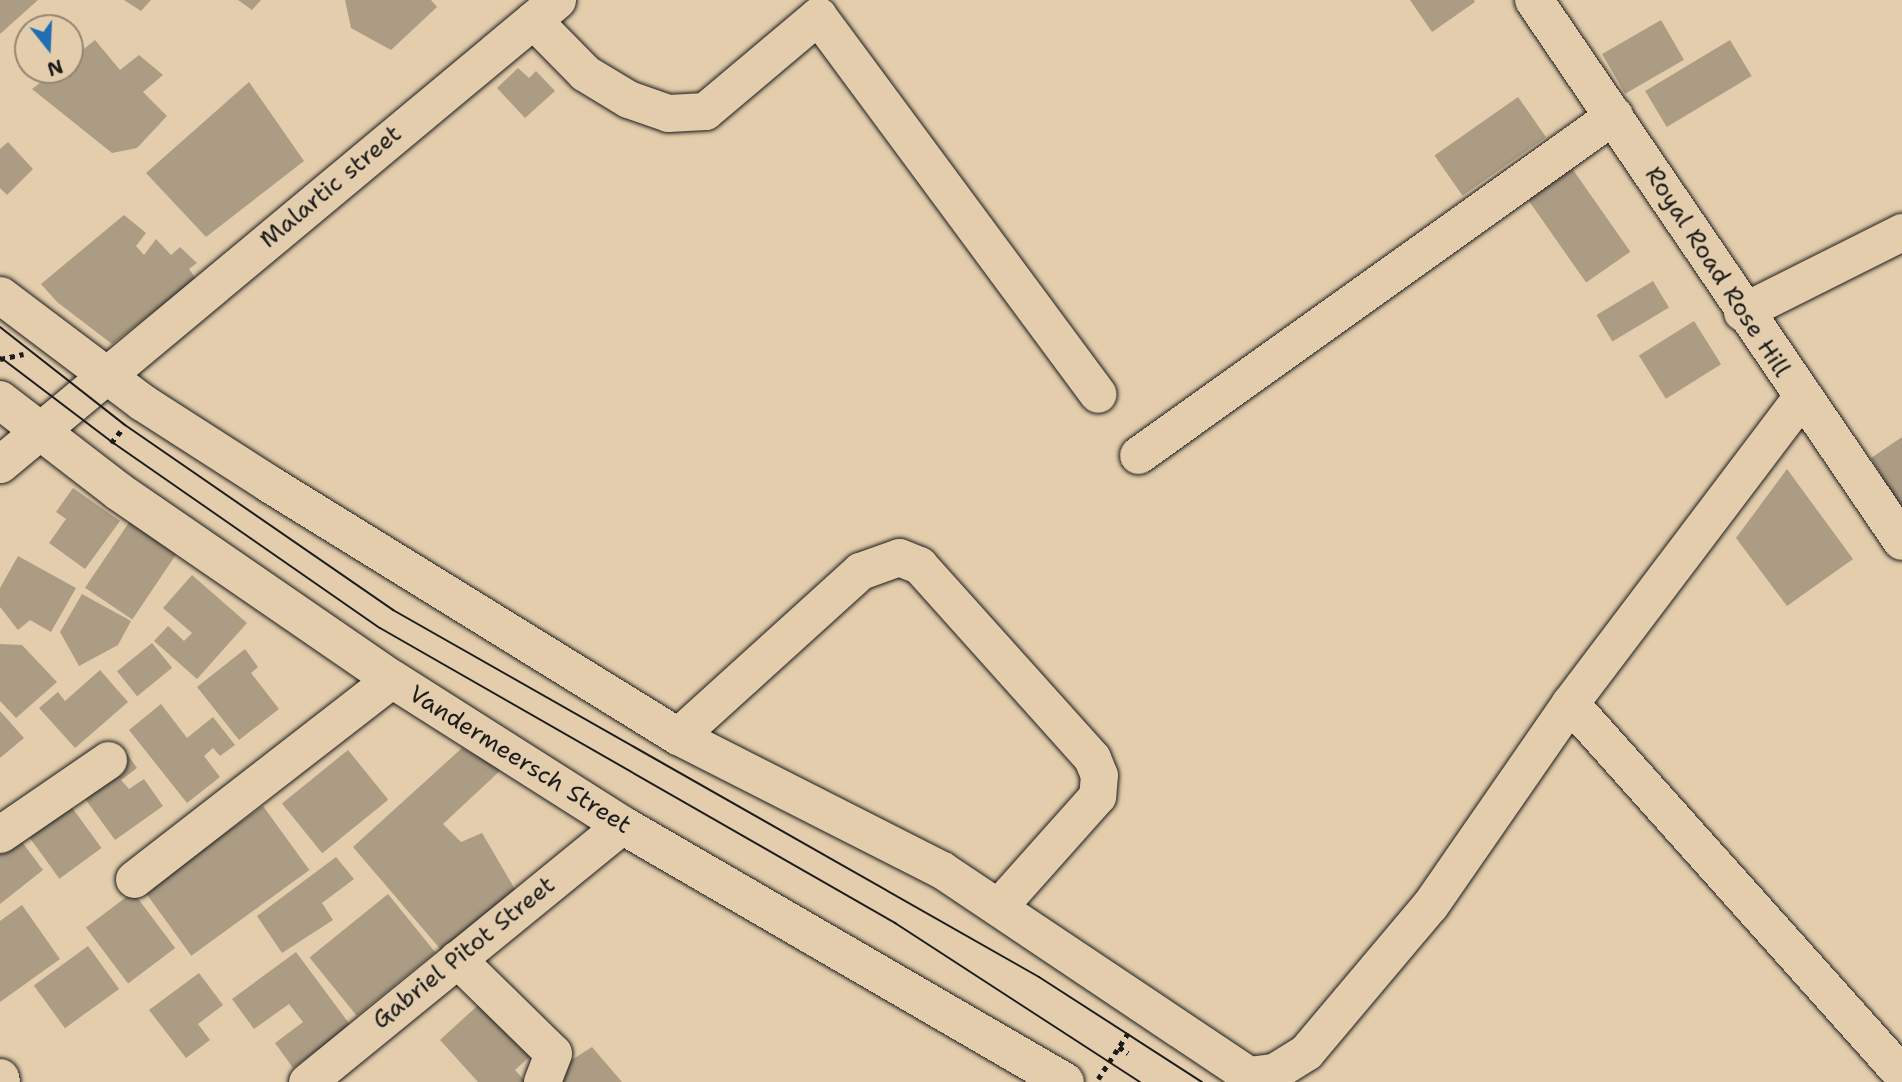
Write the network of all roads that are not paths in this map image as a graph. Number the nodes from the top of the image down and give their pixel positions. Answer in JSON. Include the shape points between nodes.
{"nodes":[{"id":1,"x":1534,"y":0,"type":"edge"},
{"id":2,"x":830,"y":8,"type":"edge"},
{"id":3,"x":545,"y":10,"type":"edge"},
{"id":4,"x":1614,"y":115,"type":"junction"},
{"id":5,"x":1902,"y":232,"type":"edge"},
{"id":6,"x":0,"y":295,"type":"edge"},
{"id":7,"x":1742,"y":312,"type":"junction"},
{"id":8,"x":106,"y":376,"type":"junction"},
{"id":9,"x":1098,"y":394,"type":"dead end"},
{"id":10,"x":1801,"y":398,"type":"junction"},
{"id":11,"x":0,"y":400,"type":"edge"},
{"id":12,"x":39,"y":431,"type":"junction"},
{"id":13,"x":1138,"y":455,"type":"dead end"},
{"id":14,"x":0,"y":464,"type":"edge"},
{"id":15,"x":1902,"y":541,"type":"edge"},
{"id":16,"x":392,"y":679,"type":"junction"},
{"id":17,"x":1570,"y":703,"type":"junction"},
{"id":18,"x":678,"y":736,"type":"junction"},
{"id":19,"x":108,"y":760,"type":"dead end"},
{"id":20,"x":622,"y":825,"type":"junction"},
{"id":21,"x":0,"y":834,"type":"edge"},
{"id":22,"x":134,"y":879,"type":"dead end"},
{"id":23,"x":1000,"y":905,"type":"junction"},
{"id":24,"x":457,"y":959,"type":"junction"},
{"id":25,"x":1902,"y":1074,"type":"edge"},
{"id":26,"x":307,"y":1082,"type":"edge"},
{"id":27,"x":541,"y":1082,"type":"edge"},
{"id":28,"x":1065,"y":1082,"type":"edge"}],
"edges":[{"from":1,"to":4,"type":"main road","name":"Royal Road Rose Hill"},
{"from":2,"to":3,"type":"street","via":[[705,111],[668,113],[628,99],[585,72]]},
{"from":2,"to":9,"type":"street"},
{"from":3,"to":8,"type":"street","name":"Malartic street"},
{"from":4,"to":7,"type":"main road","name":"Royal Road Rose Hill"},
{"from":4,"to":13,"type":"street"},
{"from":5,"to":7,"type":"street"},
{"from":6,"to":8,"type":"street"},
{"from":7,"to":10,"type":"main road","name":"Royal Road Rose Hill"},
{"from":8,"to":12,"type":"street","name":"Malartic street"},
{"from":8,"to":18,"type":"street"},
{"from":10,"to":15,"type":"main road","name":"Royal Road Rose Hill"},
{"from":10,"to":17,"type":"street"},
{"from":11,"to":12,"type":"main road","name":"Vandermeersch Street"},
{"from":12,"to":14,"type":"street","name":"Malartic street"},
{"from":12,"to":16,"type":"main road","name":"Vandermeersch Street"},
{"from":16,"to":20,"type":"main road","name":"Vandermeersch Street"},
{"from":16,"to":22,"type":"street"},
{"from":17,"to":23,"type":"street","via":[[1430,905],[1306,1052],[1274,1072],[1248,1075]]},
{"from":17,"to":25,"type":"street"},
{"from":18,"to":23,"type":"street","via":[[942,870]]},
{"from":18,"to":23,"type":"street","via":[[860,571],[899,557],[919,565],[1092,758],[1099,775],[1097,796]]},
{"from":19,"to":21,"type":"street"},
{"from":20,"to":24,"type":"street","name":"Gabriel Pitot Street"},
{"from":20,"to":28,"type":"main road","name":"Vandermeersch Street"},
{"from":24,"to":26,"type":"street","name":"Gabriel Pitot Street"},
{"from":24,"to":27,"type":"street","via":[[553,1053]]}]}
